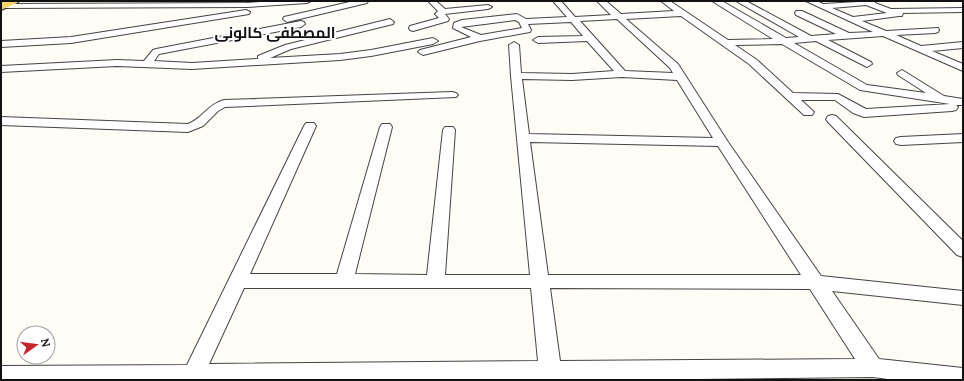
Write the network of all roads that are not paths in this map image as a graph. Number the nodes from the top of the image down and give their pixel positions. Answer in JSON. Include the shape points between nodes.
{"nodes":[{"id":1,"x":13,"y":1,"type":"edge"},
{"id":2,"x":306,"y":1,"type":"edge"},
{"id":3,"x":364,"y":1,"type":"edge"},
{"id":4,"x":432,"y":1,"type":"edge"},
{"id":5,"x":557,"y":1,"type":"edge"},
{"id":6,"x":601,"y":1,"type":"edge"},
{"id":7,"x":665,"y":1,"type":"edge"},
{"id":8,"x":810,"y":1,"type":"edge"},
{"id":9,"x":878,"y":1,"type":"edge"},
{"id":10,"x":719,"y":2,"type":"edge"},
{"id":11,"x":743,"y":2,"type":"edge"},
{"id":12,"x":865,"y":2,"type":"edge"},
{"id":13,"x":2,"y":4,"type":"edge"},
{"id":14,"x":821,"y":6,"type":"junction"},
{"id":15,"x":488,"y":7,"type":"edge"},
{"id":16,"x":270,"y":8,"type":"junction"},
{"id":17,"x":963,"y":10,"type":"edge"},
{"id":18,"x":890,"y":11,"type":"junction"},
{"id":19,"x":443,"y":12,"type":"junction"},
{"id":20,"x":682,"y":13,"type":"junction"},
{"id":21,"x":799,"y":13,"type":"dead end"},
{"id":22,"x":764,"y":14,"type":"junction"},
{"id":23,"x":618,"y":16,"type":"junction"},
{"id":24,"x":742,"y":16,"type":"junction"},
{"id":25,"x":573,"y":19,"type":"junction"},
{"id":26,"x":852,"y":19,"type":"junction"},
{"id":27,"x":283,"y":20,"type":"dead end"},
{"id":28,"x":390,"y":22,"type":"dead end"},
{"id":29,"x":524,"y":22,"type":"junction"},
{"id":30,"x":301,"y":24,"type":"dead end"},
{"id":31,"x":935,"y":30,"type":"dead end"},
{"id":32,"x":884,"y":33,"type":"junction"},
{"id":33,"x":848,"y":36,"type":"junction"},
{"id":34,"x":480,"y":38,"type":"junction"},
{"id":35,"x":590,"y":38,"type":"junction"},
{"id":36,"x":813,"y":38,"type":"junction"},
{"id":37,"x":538,"y":40,"type":"dead end"},
{"id":38,"x":783,"y":41,"type":"junction"},
{"id":39,"x":726,"y":43,"type":"junction"},
{"id":40,"x":1,"y":44,"type":"edge"},
{"id":41,"x":514,"y":44,"type":"dead end"},
{"id":42,"x":963,"y":46,"type":"edge"},
{"id":43,"x":944,"y":47,"type":"junction"},
{"id":44,"x":920,"y":49,"type":"junction"},
{"id":45,"x":848,"y":54,"type":"junction"},
{"id":46,"x":406,"y":55,"type":"dead end"},
{"id":47,"x":963,"y":56,"type":"edge"},
{"id":48,"x":811,"y":57,"type":"junction"},
{"id":49,"x":250,"y":63,"type":"junction"},
{"id":50,"x":147,"y":64,"type":"junction"},
{"id":51,"x":867,"y":64,"type":"dead end"},
{"id":52,"x":1,"y":69,"type":"edge"},
{"id":53,"x":902,"y":73,"type":"dead end"},
{"id":54,"x":622,"y":74,"type":"junction"},
{"id":55,"x":960,"y":74,"type":"edge"},
{"id":56,"x":516,"y":76,"type":"junction"},
{"id":57,"x":680,"y":77,"type":"junction"},
{"id":58,"x":452,"y":95,"type":"dead end"},
{"id":59,"x":791,"y":96,"type":"junction"},
{"id":60,"x":944,"y":100,"type":"junction"},
{"id":61,"x":960,"y":107,"type":"edge"},
{"id":62,"x":808,"y":112,"type":"dead end"},
{"id":63,"x":832,"y":119,"type":"dead end"},
{"id":64,"x":1,"y":121,"type":"edge"},
{"id":65,"x":310,"y":126,"type":"dead end"},
{"id":66,"x":386,"y":127,"type":"dead end"},
{"id":67,"x":449,"y":130,"type":"dead end"},
{"id":68,"x":524,"y":138,"type":"junction"},
{"id":69,"x":963,"y":138,"type":"edge"},
{"id":70,"x":901,"y":141,"type":"dead end"},
{"id":71,"x":722,"y":142,"type":"junction"},
{"id":72,"x":963,"y":251,"type":"edge"},
{"id":73,"x":237,"y":281,"type":"junction"},
{"id":74,"x":435,"y":281,"type":"junction"},
{"id":75,"x":540,"y":281,"type":"junction"},
{"id":76,"x":344,"y":282,"type":"junction"},
{"id":77,"x":816,"y":282,"type":"junction"},
{"id":78,"x":963,"y":298,"type":"edge"},
{"id":79,"x":873,"y":368,"type":"junction"},
{"id":80,"x":667,"y":375,"type":"edge"},
{"id":81,"x":774,"y":375,"type":"edge"},
{"id":82,"x":185,"y":376,"type":"edge"},
{"id":83,"x":550,"y":376,"type":"edge"},
{"id":84,"x":12,"y":377,"type":"edge"},
{"id":85,"x":311,"y":377,"type":"edge"},
{"id":86,"x":963,"y":378,"type":"edge"}],
"edges":[{"from":1,"to":13,"type":"main road"},
{"from":2,"to":16,"type":"street"},
{"from":3,"to":27,"type":"street"},
{"from":4,"to":19,"type":"street"},
{"from":5,"to":25,"type":"street"},
{"from":6,"to":23,"type":"street"},
{"from":7,"to":20,"type":"street"},
{"from":8,"to":14,"type":"street"},
{"from":9,"to":12,"type":"street"},
{"from":10,"to":11,"type":"street"},
{"from":10,"to":24,"type":"street"},
{"from":11,"to":22,"type":"street"},
{"from":12,"to":14,"type":"street"},
{"from":12,"to":18,"type":"street"},
{"from":13,"to":16,"type":"street"},
{"from":14,"to":26,"type":"street"},
{"from":15,"to":19,"type":"street"},
{"from":16,"to":40,"type":"street","via":[[73,40]]},
{"from":17,"to":18,"type":"street"},
{"from":18,"to":26,"type":"street","via":[[899,14]]},
{"from":19,"to":49,"type":"street","via":[[439,14],[445,19],[413,28],[433,40],[432,42],[340,57]]},
{"from":20,"to":23,"type":"street"},
{"from":20,"to":39,"type":"street"},
{"from":21,"to":33,"type":"street"},
{"from":22,"to":24,"type":"street"},
{"from":22,"to":36,"type":"street"},
{"from":23,"to":25,"type":"street"},
{"from":23,"to":57,"type":"street","via":[[674,66]]},
{"from":24,"to":38,"type":"street"},
{"from":25,"to":29,"type":"street"},
{"from":25,"to":35,"type":"street"},
{"from":26,"to":32,"type":"street"},
{"from":28,"to":49,"type":"street","via":[[288,47]]},
{"from":29,"to":34,"type":"street","via":[[527,30]]},
{"from":29,"to":34,"type":"street","via":[[517,17],[456,24],[457,28]]},
{"from":30,"to":50,"type":"street","via":[[156,52]]},
{"from":31,"to":32,"type":"street"},
{"from":32,"to":33,"type":"street"},
{"from":32,"to":44,"type":"street"},
{"from":33,"to":36,"type":"street"},
{"from":34,"to":46,"type":"street"},
{"from":35,"to":37,"type":"street"},
{"from":35,"to":54,"type":"street"},
{"from":36,"to":38,"type":"street"},
{"from":36,"to":45,"type":"street"},
{"from":38,"to":39,"type":"street"},
{"from":38,"to":48,"type":"street"},
{"from":39,"to":59,"type":"street","via":[[758,66]]},
{"from":41,"to":56,"type":"street"},
{"from":42,"to":43,"type":"street"},
{"from":43,"to":44,"type":"street"},
{"from":43,"to":47,"type":"street"},
{"from":44,"to":55,"type":"street"},
{"from":45,"to":48,"type":"street"},
{"from":45,"to":51,"type":"street"},
{"from":48,"to":60,"type":"street","via":[[864,88]]},
{"from":49,"to":50,"type":"street","via":[[192,66]]},
{"from":50,"to":52,"type":"street","via":[[117,63]]},
{"from":53,"to":60,"type":"street"},
{"from":54,"to":56,"type":"street","via":[[572,77]]},
{"from":54,"to":57,"type":"street"},
{"from":56,"to":68,"type":"street"},
{"from":57,"to":71,"type":"street"},
{"from":58,"to":64,"type":"street","via":[[224,104],[212,109],[199,124],[188,128]]},
{"from":59,"to":61,"type":"street","via":[[838,97],[864,113]]},
{"from":59,"to":62,"type":"street"},
{"from":60,"to":61,"type":"street"},
{"from":63,"to":72,"type":"street"},
{"from":65,"to":73,"type":"street"},
{"from":66,"to":76,"type":"street"},
{"from":67,"to":74,"type":"street"},
{"from":68,"to":71,"type":"street"},
{"from":68,"to":75,"type":"street"},
{"from":69,"to":70,"type":"street"},
{"from":71,"to":77,"type":"street"},
{"from":73,"to":76,"type":"street"},
{"from":73,"to":82,"type":"street"},
{"from":74,"to":75,"type":"street"},
{"from":74,"to":76,"type":"street"},
{"from":75,"to":77,"type":"street"},
{"from":75,"to":83,"type":"street"},
{"from":77,"to":78,"type":"street"},
{"from":77,"to":79,"type":"street"},
{"from":79,"to":81,"type":"street"},
{"from":79,"to":86,"type":"street"},
{"from":80,"to":81,"type":"street"},
{"from":80,"to":83,"type":"street"},
{"from":82,"to":84,"type":"street"},
{"from":82,"to":85,"type":"street"},
{"from":83,"to":85,"type":"street"}]}
